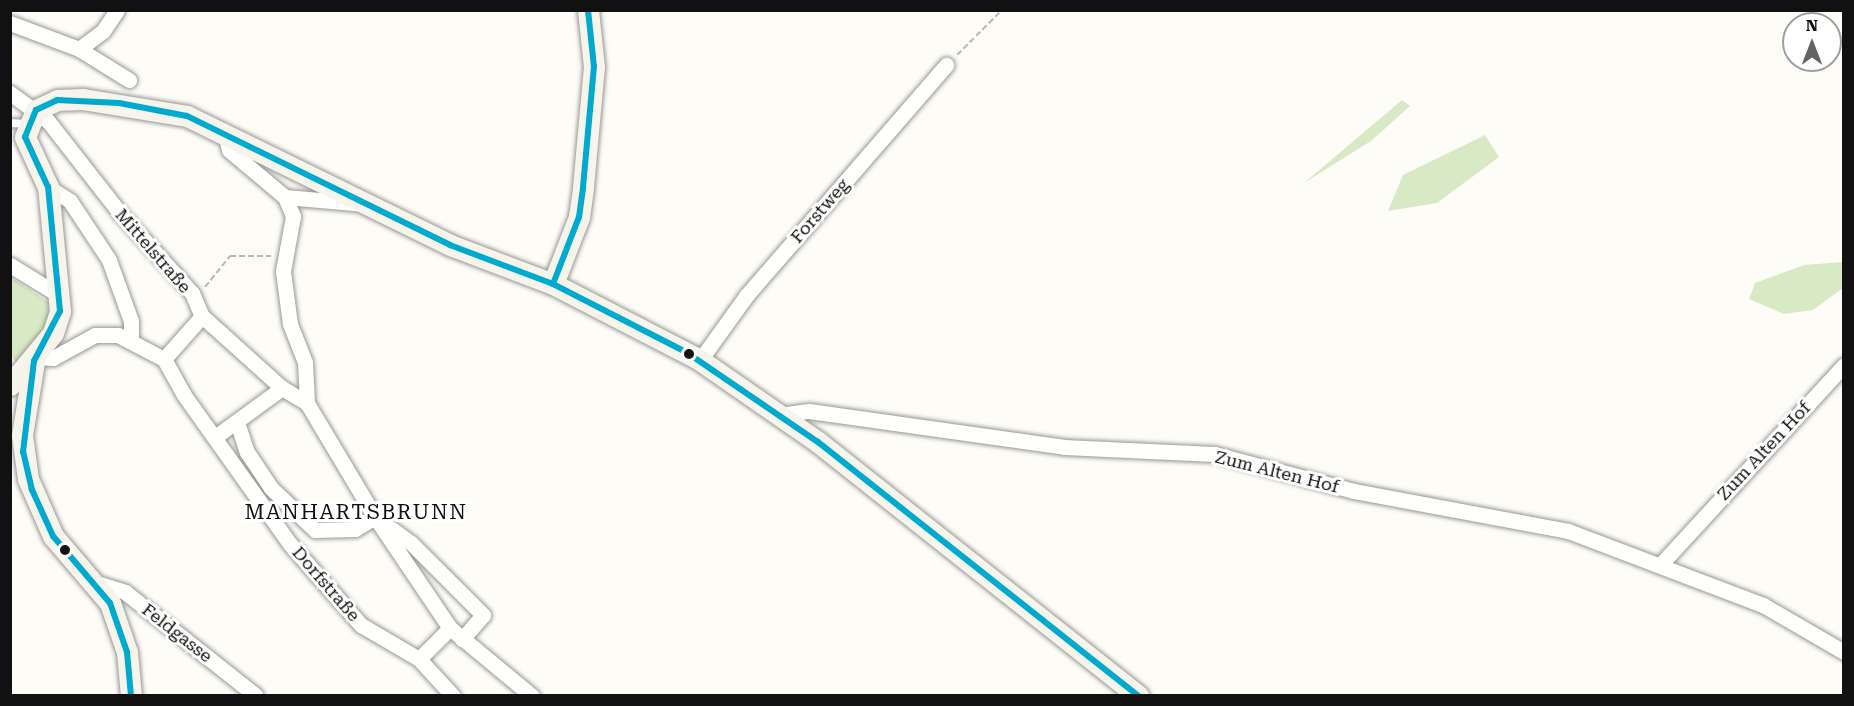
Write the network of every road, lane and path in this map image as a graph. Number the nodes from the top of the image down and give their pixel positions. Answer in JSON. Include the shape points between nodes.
{"nodes":[{"id":1,"x":117,"y":10,"type":"edge"},
{"id":2,"x":588,"y":10,"type":"edge"},
{"id":3,"x":1002,"y":10,"type":"edge"},
{"id":4,"x":10,"y":23,"type":"edge"},
{"id":5,"x":80,"y":49,"type":"junction"},
{"id":6,"x":946,"y":65,"type":"joint"},
{"id":7,"x":129,"y":80,"type":"dead end"},
{"id":8,"x":10,"y":93,"type":"edge"},
{"id":9,"x":25,"y":119,"type":"edge"},
{"id":10,"x":226,"y":137,"type":"junction"},
{"id":11,"x":48,"y":187,"type":"junction"},
{"id":12,"x":285,"y":197,"type":"junction"},
{"id":13,"x":369,"y":203,"type":"junction"},
{"id":14,"x":285,"y":259,"type":"junction"},
{"id":15,"x":10,"y":265,"type":"edge"},
{"id":16,"x":553,"y":284,"type":"junction"},
{"id":17,"x":59,"y":295,"type":"junction"},
{"id":18,"x":199,"y":309,"type":"junction"},
{"id":19,"x":131,"y":338,"type":"junction"},
{"id":20,"x":35,"y":359,"type":"junction"},
{"id":21,"x":164,"y":359,"type":"junction"},
{"id":22,"x":700,"y":360,"type":"junction"},
{"id":23,"x":1844,"y":365,"type":"edge"},
{"id":24,"x":10,"y":385,"type":"edge"},
{"id":25,"x":282,"y":388,"type":"junction"},
{"id":26,"x":307,"y":403,"type":"junction"},
{"id":27,"x":17,"y":415,"type":"edge"},
{"id":28,"x":779,"y":415,"type":"junction"},
{"id":29,"x":237,"y":422,"type":"junction"},
{"id":30,"x":215,"y":437,"type":"junction"},
{"id":31,"x":375,"y":518,"type":"junction"},
{"id":32,"x":1661,"y":564,"type":"junction"},
{"id":33,"x":93,"y":582,"type":"junction"},
{"id":34,"x":456,"y":634,"type":"junction"},
{"id":35,"x":1844,"y":652,"type":"edge"},
{"id":36,"x":419,"y":659,"type":"junction"},
{"id":37,"x":131,"y":696,"type":"edge"},
{"id":38,"x":256,"y":696,"type":"edge"},
{"id":39,"x":453,"y":696,"type":"edge"},
{"id":40,"x":532,"y":696,"type":"edge"},
{"id":41,"x":1139,"y":696,"type":"edge"}],
"edges":[{"from":1,"to":5,"type":"street","via":[[104,31]]},
{"from":2,"to":16,"type":"street","via":[[594,67],[583,188],[579,217]]},
{"from":3,"to":6,"type":"path"},
{"from":4,"to":5,"type":"street"},
{"from":5,"to":7,"type":"street"},
{"from":6,"to":22,"type":"street","name":"Forstweg","via":[[747,296]]},
{"from":8,"to":9,"type":"street","name":"Mittelstraße"},
{"from":9,"to":10,"type":"street","via":[[57,100],[119,103],[187,116]]},
{"from":9,"to":11,"type":"street","via":[[28,154]]},
{"from":9,"to":18,"type":"street","name":"Mittelstraße"},
{"from":10,"to":12,"type":"street","via":[[229,150]]},
{"from":10,"to":13,"type":"street"},
{"from":11,"to":17,"type":"street"},
{"from":11,"to":19,"type":"street","via":[[70,201],[109,260],[131,321]]},
{"from":12,"to":13,"type":"street","via":[[355,207]]},
{"from":12,"to":14,"type":"street","name":"Mittelstraße","via":[[293,216]]},
{"from":13,"to":16,"type":"street","via":[[450,245]]},
{"from":14,"to":18,"type":"path","via":[[230,256]]},
{"from":14,"to":26,"type":"street","name":"Mittelstraße","via":[[290,324],[305,362]]},
{"from":15,"to":17,"type":"street"},
{"from":16,"to":22,"type":"street"},
{"from":17,"to":20,"type":"street","via":[[53,333]]},
{"from":18,"to":21,"type":"street"},
{"from":18,"to":25,"type":"street","name":"Mittelstraße"},
{"from":19,"to":20,"type":"street","name":"Dorfstraße","via":[[95,335],[53,358]]},
{"from":19,"to":21,"type":"street","name":"Dorfstraße"},
{"from":20,"to":24,"type":"street"},
{"from":20,"to":27,"type":"street"},
{"from":21,"to":30,"type":"street","name":"Dorfstraße"},
{"from":22,"to":28,"type":"street"},
{"from":23,"to":32,"type":"street","name":"Zum Alten Hof"},
{"from":25,"to":26,"type":"street","name":"Mittelstraße"},
{"from":25,"to":29,"type":"street"},
{"from":26,"to":31,"type":"street","name":"Mittelstraße"},
{"from":27,"to":33,"type":"street","via":[[25,461],[41,512],[57,542]]},
{"from":28,"to":32,"type":"street","name":"Zum Alten Hof","via":[[808,411],[1064,447],[1214,454],[1354,491],[1568,531]]},
{"from":28,"to":41,"type":"street"},
{"from":29,"to":30,"type":"street"},
{"from":29,"to":31,"type":"street","name":"Dorfstraße","via":[[247,452],[271,488],[315,531],[355,529]]},
{"from":30,"to":36,"type":"street","name":"Dorfstraße","via":[[290,544],[361,625]]},
{"from":31,"to":34,"type":"street","name":"Mittelstraße"},
{"from":31,"to":34,"type":"street","name":"Mittelstraße","via":[[411,543],[483,615]]},
{"from":32,"to":35,"type":"street","name":"Zum Alten Hof","via":[[1763,605]]},
{"from":33,"to":37,"type":"street","via":[[118,623]]},
{"from":33,"to":38,"type":"street","name":"Feldgasse","via":[[125,592]]},
{"from":34,"to":36,"type":"street","name":"Mittelstraße"},
{"from":34,"to":40,"type":"street","name":"Mittelstraße"},
{"from":36,"to":39,"type":"street","name":"Dorfstraße"}]}
